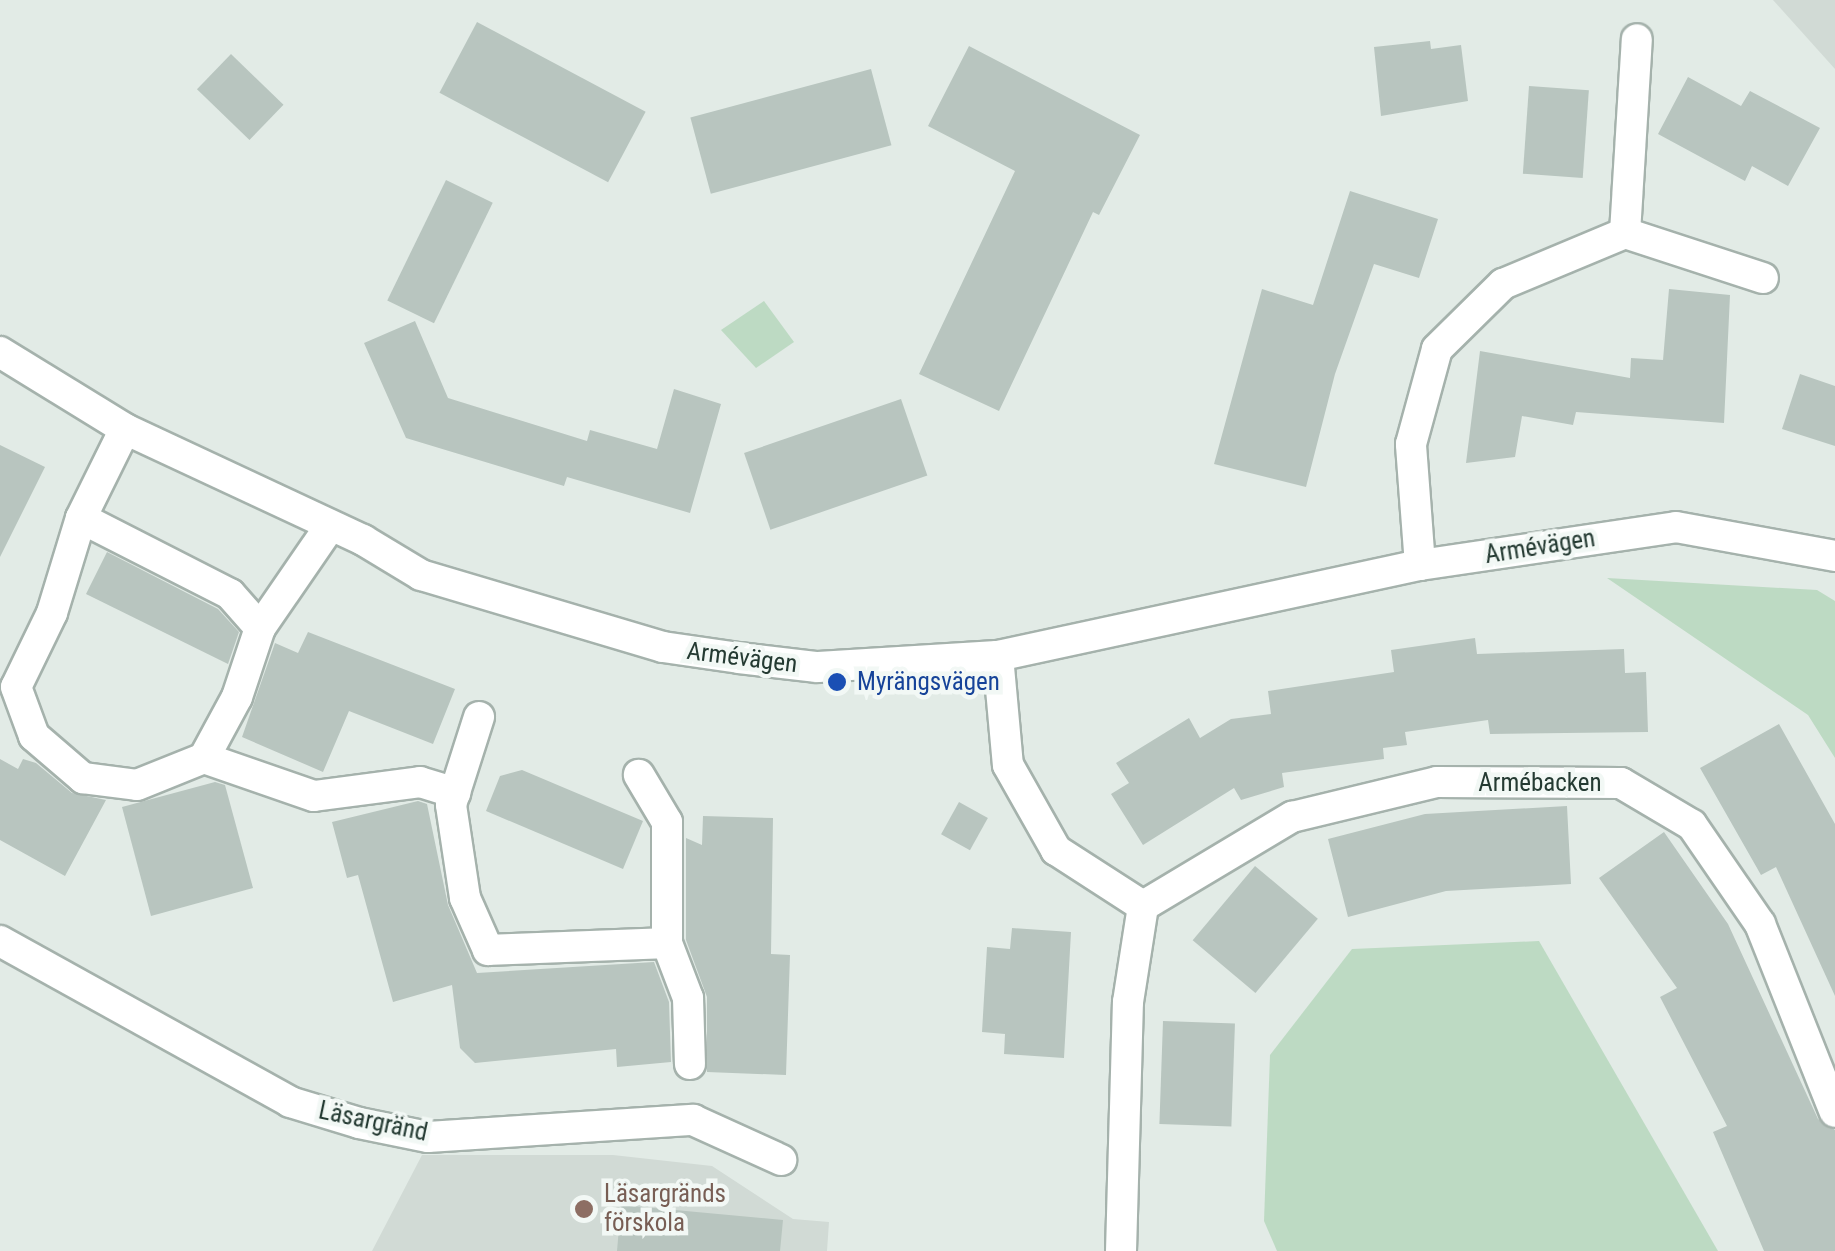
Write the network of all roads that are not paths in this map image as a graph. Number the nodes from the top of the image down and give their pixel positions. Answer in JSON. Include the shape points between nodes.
{"nodes":[{"id":1,"x":1637,"y":39,"type":"dead end"},
{"id":2,"x":1624,"y":233,"type":"junction"},
{"id":3,"x":1763,"y":278,"type":"dead end"},
{"id":4,"x":0,"y":352,"type":"edge"},
{"id":5,"x":124,"y":429,"type":"junction"},
{"id":6,"x":81,"y":518,"type":"junction"},
{"id":7,"x":330,"y":526,"type":"junction"},
{"id":8,"x":1835,"y":556,"type":"edge"},
{"id":9,"x":1420,"y":565,"type":"junction"},
{"id":10,"x":260,"y":628,"type":"junction"},
{"id":11,"x":998,"y":656,"type":"junction"},
{"id":12,"x":480,"y":717,"type":"dead end"},
{"id":13,"x":204,"y":758,"type":"junction"},
{"id":14,"x":639,"y":775,"type":"dead end"},
{"id":15,"x":455,"y":793,"type":"junction"},
{"id":16,"x":1143,"y":906,"type":"junction"},
{"id":17,"x":0,"y":941,"type":"edge"},
{"id":18,"x":668,"y":943,"type":"junction"},
{"id":19,"x":690,"y":1064,"type":"dead end"},
{"id":20,"x":1835,"y":1112,"type":"edge"},
{"id":21,"x":780,"y":1160,"type":"dead end"},
{"id":22,"x":1121,"y":1251,"type":"edge"}],
"edges":[{"from":1,"to":2,"type":"street"},
{"from":2,"to":3,"type":"street"},
{"from":2,"to":9,"type":"street","via":[[1503,284],[1437,349],[1411,444]]},
{"from":4,"to":5,"type":"street","name":"Armévägen"},
{"from":5,"to":6,"type":"street"},
{"from":5,"to":7,"type":"street","name":"Armévägen"},
{"from":6,"to":10,"type":"street","via":[[230,594]]},
{"from":6,"to":13,"type":"street","via":[[52,613],[16,687],[34,736],[83,778],[137,785]]},
{"from":7,"to":10,"type":"street"},
{"from":7,"to":11,"type":"street","name":"Armévägen","via":[[422,576],[663,647],[818,667]]},
{"from":8,"to":9,"type":"street","name":"Armévägen","via":[[1676,527]]},
{"from":9,"to":11,"type":"street","name":"Armévägen"},
{"from":10,"to":13,"type":"street","via":[[237,698]]},
{"from":11,"to":16,"type":"street","via":[[1008,765],[1056,850]]},
{"from":12,"to":15,"type":"street"},
{"from":13,"to":15,"type":"street","via":[[314,796],[420,782]]},
{"from":14,"to":18,"type":"street","via":[[666,822]]},
{"from":15,"to":18,"type":"street","via":[[451,805],[465,898],[488,950]]},
{"from":16,"to":20,"type":"street","name":"Armébacken","via":[[1292,817],[1437,782],[1621,783],[1692,825],[1760,924]]},
{"from":16,"to":22,"type":"street","via":[[1128,1002]]},
{"from":17,"to":21,"type":"street","name":"Läsargränd","via":[[290,1102],[428,1136],[694,1120]]},
{"from":18,"to":19,"type":"street","via":[[688,998]]}]}
